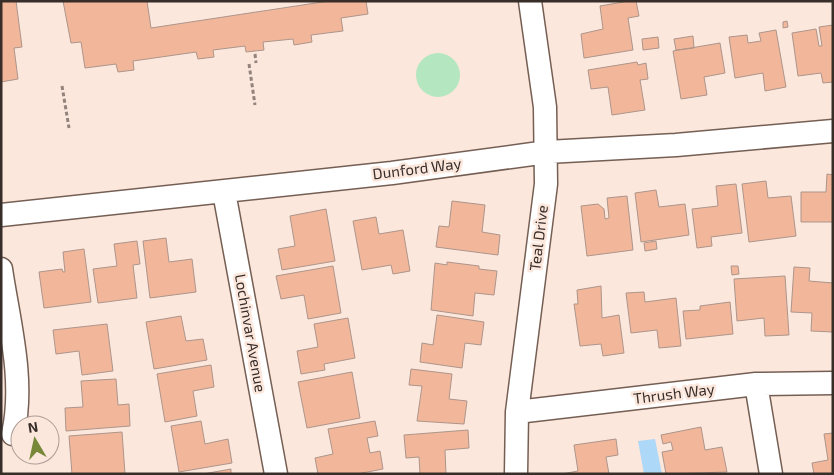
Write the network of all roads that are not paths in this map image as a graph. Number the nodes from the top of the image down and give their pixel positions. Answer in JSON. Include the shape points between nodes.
{"nodes":[{"id":1,"x":530,"y":1,"type":"edge"},
{"id":2,"x":833,"y":131,"type":"edge"},
{"id":3,"x":547,"y":152,"type":"junction"},
{"id":4,"x":224,"y":192,"type":"junction"},
{"id":5,"x":1,"y":215,"type":"edge"},
{"id":6,"x":1,"y":269,"type":"edge"},
{"id":7,"x":833,"y":383,"type":"edge"},
{"id":8,"x":756,"y":384,"type":"junction"},
{"id":9,"x":516,"y":412,"type":"junction"},
{"id":10,"x":18,"y":415,"type":"edge"},
{"id":11,"x":276,"y":474,"type":"edge"},
{"id":12,"x":516,"y":474,"type":"edge"},
{"id":13,"x":771,"y":474,"type":"edge"}],
"edges":[{"from":1,"to":3,"type":"street","name":"Teal Drive","via":[[545,107]]},
{"from":2,"to":3,"type":"street","name":"Dunford Way"},
{"from":3,"to":4,"type":"street","name":"Dunford Way"},
{"from":3,"to":9,"type":"street","name":"Teal Drive","via":[[546,186]]},
{"from":4,"to":5,"type":"street","name":"Dunford Way"},
{"from":4,"to":11,"type":"street","name":"Lochinvar Avenue"},
{"from":6,"to":10,"type":"street","via":[[18,384]]},
{"from":7,"to":8,"type":"street","name":"Thrush Way"},
{"from":8,"to":9,"type":"street","name":"Thrush Way"},
{"from":8,"to":13,"type":"street"},
{"from":9,"to":12,"type":"street","name":"Teal Drive"}]}
